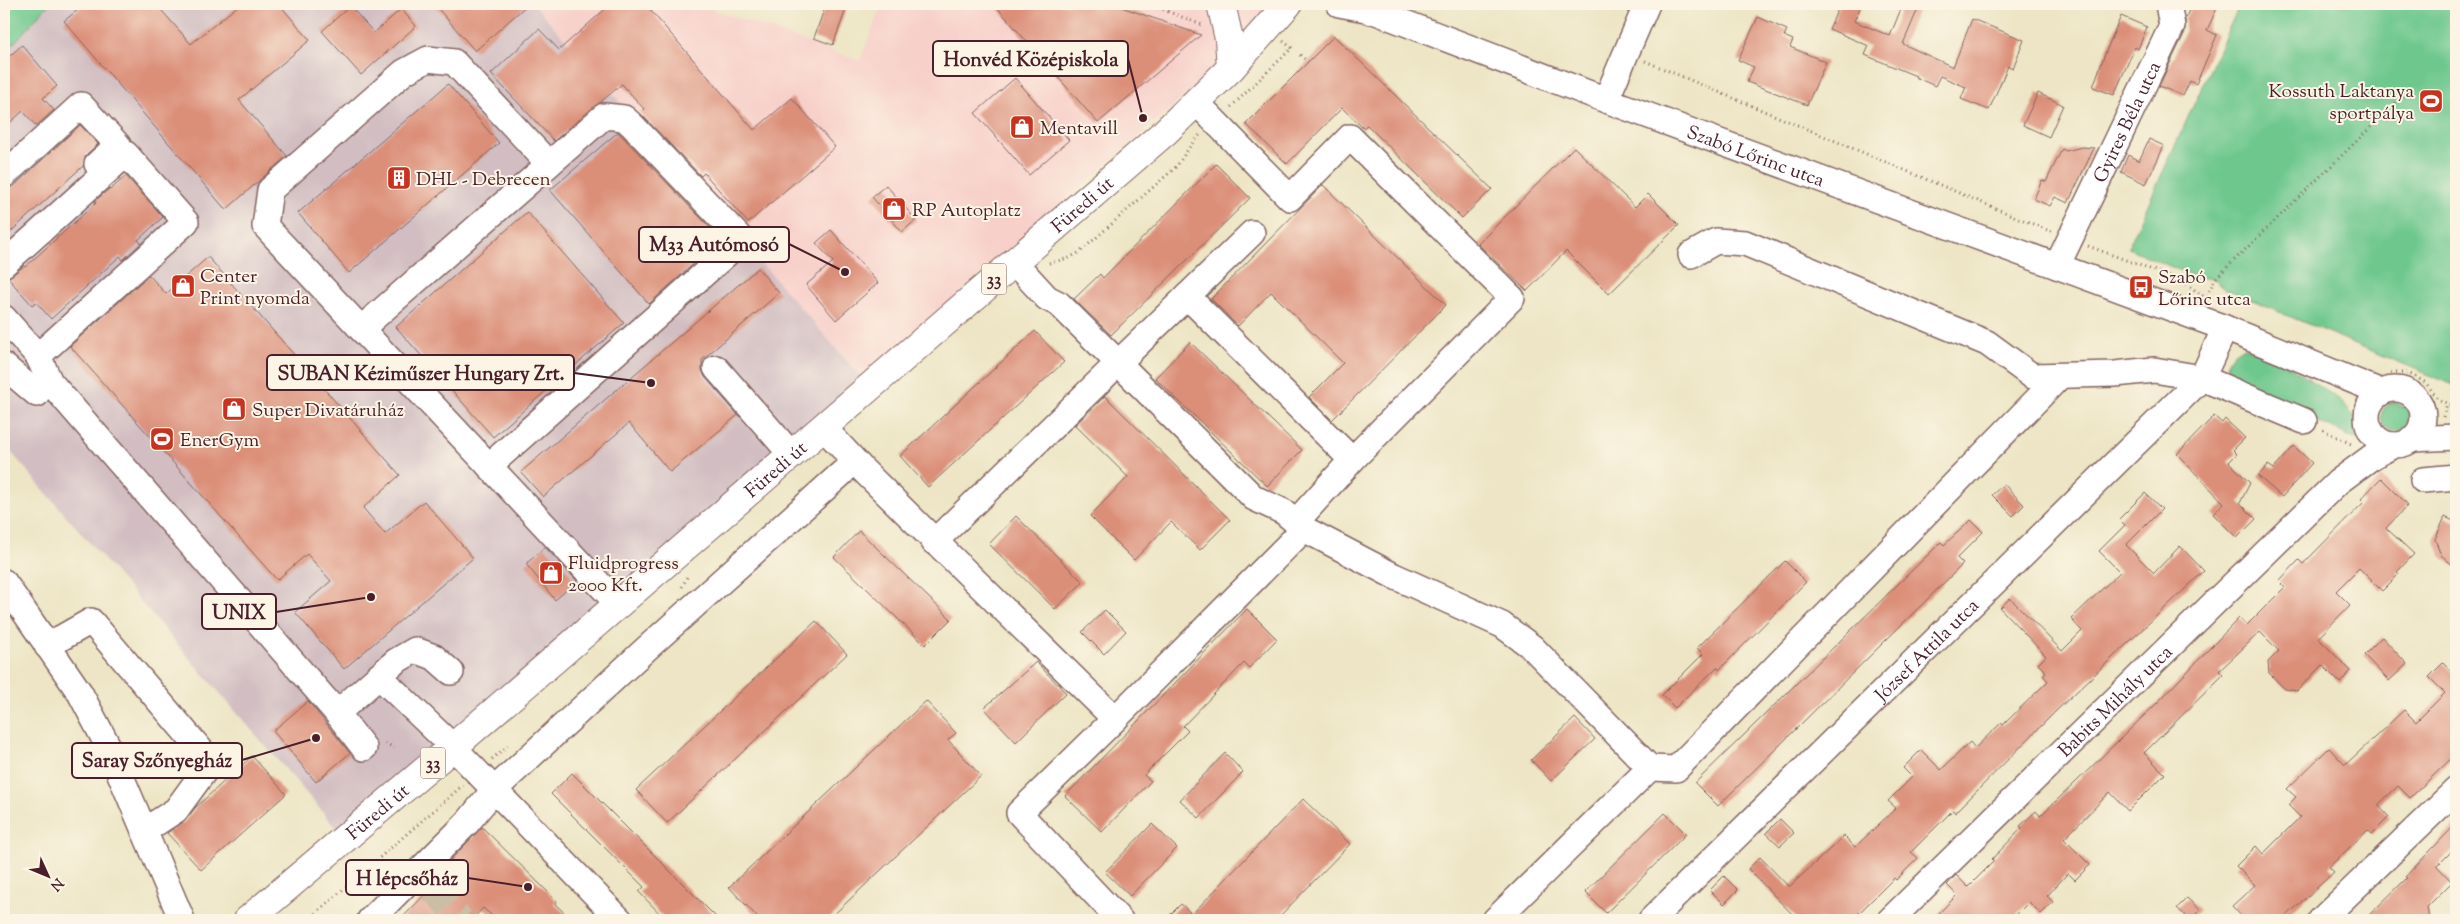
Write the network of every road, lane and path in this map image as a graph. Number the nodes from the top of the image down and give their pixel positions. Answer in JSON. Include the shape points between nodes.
{"nodes":[{"id":1,"x":1149,"y":4,"type":"edge"},
{"id":2,"x":1288,"y":4,"type":"edge"},
{"id":3,"x":1339,"y":4,"type":"edge"},
{"id":4,"x":1647,"y":4,"type":"edge"},
{"id":5,"x":2168,"y":4,"type":"edge"},
{"id":6,"x":1369,"y":7,"type":"edge"},
{"id":7,"x":1223,"y":10,"type":"edge"},
{"id":8,"x":1626,"y":52,"type":"junction"},
{"id":9,"x":1300,"y":55,"type":"dead end"},
{"id":10,"x":1308,"y":62,"type":"dead end"},
{"id":11,"x":1231,"y":68,"type":"junction"},
{"id":12,"x":2407,"y":92,"type":"dead end"},
{"id":13,"x":1606,"y":100,"type":"junction"},
{"id":14,"x":1196,"y":102,"type":"junction"},
{"id":15,"x":1193,"y":142,"type":"dead end"},
{"id":16,"x":549,"y":164,"type":"junction"},
{"id":17,"x":4,"y":175,"type":"edge"},
{"id":18,"x":1252,"y":233,"type":"dead end"},
{"id":19,"x":2070,"y":239,"type":"junction"},
{"id":20,"x":4,"y":248,"type":"edge"},
{"id":21,"x":1692,"y":255,"type":"dead end"},
{"id":22,"x":4,"y":264,"type":"edge"},
{"id":23,"x":2057,"y":266,"type":"junction"},
{"id":24,"x":1021,"y":270,"type":"junction"},
{"id":25,"x":2215,"y":279,"type":"dead end"},
{"id":26,"x":1187,"y":296,"type":"junction"},
{"id":27,"x":2212,"y":302,"type":"dead end"},
{"id":28,"x":4,"y":318,"type":"edge"},
{"id":29,"x":2225,"y":328,"type":"junction"},
{"id":30,"x":361,"y":329,"type":"junction"},
{"id":31,"x":38,"y":356,"type":"junction"},
{"id":32,"x":1118,"y":362,"type":"junction"},
{"id":33,"x":2312,"y":364,"type":"junction"},
{"id":34,"x":4,"y":366,"type":"edge"},
{"id":35,"x":716,"y":368,"type":"dead end"},
{"id":36,"x":2060,"y":376,"type":"junction"},
{"id":37,"x":2202,"y":378,"type":"junction"},
{"id":38,"x":2384,"y":382,"type":"junction"},
{"id":39,"x":37,"y":394,"type":"dead end"},
{"id":40,"x":2421,"y":406,"type":"junction"},
{"id":41,"x":2456,"y":408,"type":"edge"},
{"id":42,"x":2304,"y":421,"type":"dead end"},
{"id":43,"x":2369,"y":423,"type":"junction"},
{"id":44,"x":2456,"y":425,"type":"edge"},
{"id":45,"x":823,"y":426,"type":"junction"},
{"id":46,"x":2456,"y":437,"type":"edge"},
{"id":47,"x":2403,"y":442,"type":"junction"},
{"id":48,"x":791,"y":454,"type":"junction"},
{"id":49,"x":1352,"y":460,"type":"junction"},
{"id":50,"x":489,"y":466,"type":"junction"},
{"id":51,"x":842,"y":473,"type":"dead end"},
{"id":52,"x":2456,"y":477,"type":"edge"},
{"id":53,"x":2423,"y":480,"type":"dead end"},
{"id":54,"x":2338,"y":482,"type":"junction"},
{"id":55,"x":1300,"y":526,"type":"junction"},
{"id":56,"x":934,"y":542,"type":"junction"},
{"id":57,"x":693,"y":570,"type":"dead end"},
{"id":58,"x":4,"y":582,"type":"edge"},
{"id":59,"x":682,"y":590,"type":"dead end"},
{"id":60,"x":618,"y":604,"type":"junction"},
{"id":61,"x":47,"y":646,"type":"junction"},
{"id":62,"x":451,"y":672,"type":"dead end"},
{"id":63,"x":379,"y":676,"type":"junction"},
{"id":64,"x":337,"y":713,"type":"junction"},
{"id":65,"x":1114,"y":719,"type":"junction"},
{"id":66,"x":515,"y":740,"type":"dead end"},
{"id":67,"x":452,"y":747,"type":"junction"},
{"id":68,"x":364,"y":748,"type":"dead end"},
{"id":69,"x":1650,"y":768,"type":"junction"},
{"id":70,"x":486,"y":781,"type":"junction"},
{"id":71,"x":2456,"y":790,"type":"edge"},
{"id":72,"x":144,"y":831,"type":"junction"},
{"id":73,"x":182,"y":920,"type":"edge"},
{"id":74,"x":248,"y":920,"type":"edge"},
{"id":75,"x":308,"y":920,"type":"edge"},
{"id":76,"x":370,"y":920,"type":"edge"},
{"id":77,"x":620,"y":920,"type":"edge"},
{"id":78,"x":1120,"y":920,"type":"edge"},
{"id":79,"x":1495,"y":920,"type":"edge"},
{"id":80,"x":1651,"y":920,"type":"edge"},
{"id":81,"x":1890,"y":920,"type":"edge"},
{"id":82,"x":2321,"y":920,"type":"edge"}],
"edges":[{"from":1,"to":7,"type":"path","via":[[1213,29]]},
{"from":2,"to":11,"type":"main road","name":"Füredi út","number":"33"},
{"from":3,"to":6,"type":"street","name":"Szabó Lőrinc utca"},
{"from":4,"to":8,"type":"street"},
{"from":5,"to":19,"type":"street","name":"Gyires Béla utca","via":[[2172,26]]},
{"from":6,"to":13,"type":"street","name":"Szabó Lőrinc utca"},
{"from":7,"to":11,"type":"main road"},
{"from":8,"to":13,"type":"street"},
{"from":8,"to":19,"type":"path"},
{"from":9,"to":10,"type":"path"},
{"from":11,"to":14,"type":"main road","name":"Füredi út","number":"33"},
{"from":12,"to":25,"type":"path"},
{"from":13,"to":23,"type":"street","name":"Szabó Lőrinc utca"},
{"from":14,"to":24,"type":"main road","name":"Füredi út","number":"33"},
{"from":14,"to":49,"type":"street","via":[[1290,198],[1350,138],[1512,298]]},
{"from":15,"to":24,"type":"path","via":[[1176,167],[1080,252]]},
{"from":16,"to":30,"type":"street"},
{"from":16,"to":30,"type":"street","via":[[454,62],[428,59],[404,72],[270,190],[266,226]]},
{"from":16,"to":50,"type":"street","via":[[604,116],[624,118],[742,240]]},
{"from":17,"to":20,"type":"street","via":[[81,105],[118,145]]},
{"from":18,"to":26,"type":"street"},
{"from":19,"to":23,"type":"street","name":"Gyires Béla utca"},
{"from":19,"to":27,"type":"path","via":[[2182,281]]},
{"from":21,"to":36,"type":"street","via":[[1716,241],[1745,243],[1987,343],[2032,376]]},
{"from":22,"to":31,"type":"street","via":[[126,154],[186,222]]},
{"from":23,"to":29,"type":"street","name":"Szabó Lőrinc utca"},
{"from":24,"to":32,"type":"street"},
{"from":24,"to":45,"type":"main road","name":"Füredi út","number":"33"},
{"from":26,"to":32,"type":"street"},
{"from":26,"to":49,"type":"street"},
{"from":28,"to":31,"type":"street"},
{"from":29,"to":33,"type":"street","name":"Szabó Lőrinc utca"},
{"from":29,"to":37,"type":"street"},
{"from":30,"to":50,"type":"street"},
{"from":31,"to":64,"type":"street","via":[[50,382]]},
{"from":32,"to":55,"type":"street","via":[[1254,498],[1284,512]]},
{"from":32,"to":56,"type":"street"},
{"from":33,"to":38,"type":"street","name":"Szabó Lőrinc utca"},
{"from":33,"to":43,"type":"street","name":"Szabó Lőrinc utca"},
{"from":34,"to":39,"type":"street"},
{"from":35,"to":48,"type":"street"},
{"from":36,"to":37,"type":"street","via":[[2154,370]]},
{"from":36,"to":69,"type":"street","via":[[1676,768]]},
{"from":37,"to":42,"type":"street"},
{"from":37,"to":80,"type":"street","name":"József Attila utca"},
{"from":38,"to":40,"type":"street","via":[[2390,389],[2408,392]]},
{"from":38,"to":41,"type":"path","via":[[2408,373],[2426,383],[2438,399]]},
{"from":38,"to":43,"type":"street","via":[[2374,398]]},
{"from":40,"to":44,"type":"street"},
{"from":40,"to":47,"type":"street","via":[[2422,424]]},
{"from":43,"to":47,"type":"street","via":[[2377,438]]},
{"from":43,"to":54,"type":"street","name":"Babits Mihály utca"},
{"from":45,"to":48,"type":"main road","name":"Füredi út","number":"33"},
{"from":45,"to":56,"type":"street"},
{"from":46,"to":47,"type":"street"},
{"from":47,"to":54,"type":"street","name":"Babits Mihály utca","via":[[2373,456]]},
{"from":48,"to":60,"type":"main road","name":"Füredi út","number":"33"},
{"from":49,"to":55,"type":"street"},
{"from":50,"to":60,"type":"street"},
{"from":51,"to":70,"type":"street","via":[[646,649]]},
{"from":52,"to":53,"type":"street"},
{"from":54,"to":81,"type":"street","name":"Babits Mihály utca"},
{"from":55,"to":65,"type":"street"},
{"from":55,"to":69,"type":"street","via":[[1394,576],[1502,625],[1532,647]]},
{"from":56,"to":65,"type":"street"},
{"from":57,"to":59,"type":"path","via":[[686,577]]},
{"from":58,"to":61,"type":"street"},
{"from":60,"to":67,"type":"main road","name":"Füredi út","number":"33"},
{"from":61,"to":72,"type":"street","via":[[80,693],[109,748]]},
{"from":61,"to":72,"type":"street","via":[[91,621],[211,762],[176,810]]},
{"from":62,"to":63,"type":"street","via":[[434,656],[415,650]]},
{"from":63,"to":64,"type":"street"},
{"from":63,"to":67,"type":"street"},
{"from":64,"to":68,"type":"street"},
{"from":65,"to":78,"type":"street","via":[[1019,813]]},
{"from":66,"to":70,"type":"path"},
{"from":67,"to":70,"type":"street"},
{"from":67,"to":74,"type":"main road","name":"Füredi út","number":"33"},
{"from":69,"to":79,"type":"street"},
{"from":70,"to":75,"type":"path"},
{"from":70,"to":76,"type":"street","via":[[467,823],[424,882]]},
{"from":70,"to":77,"type":"street"},
{"from":71,"to":82,"type":"street"},
{"from":72,"to":73,"type":"street"}]}
